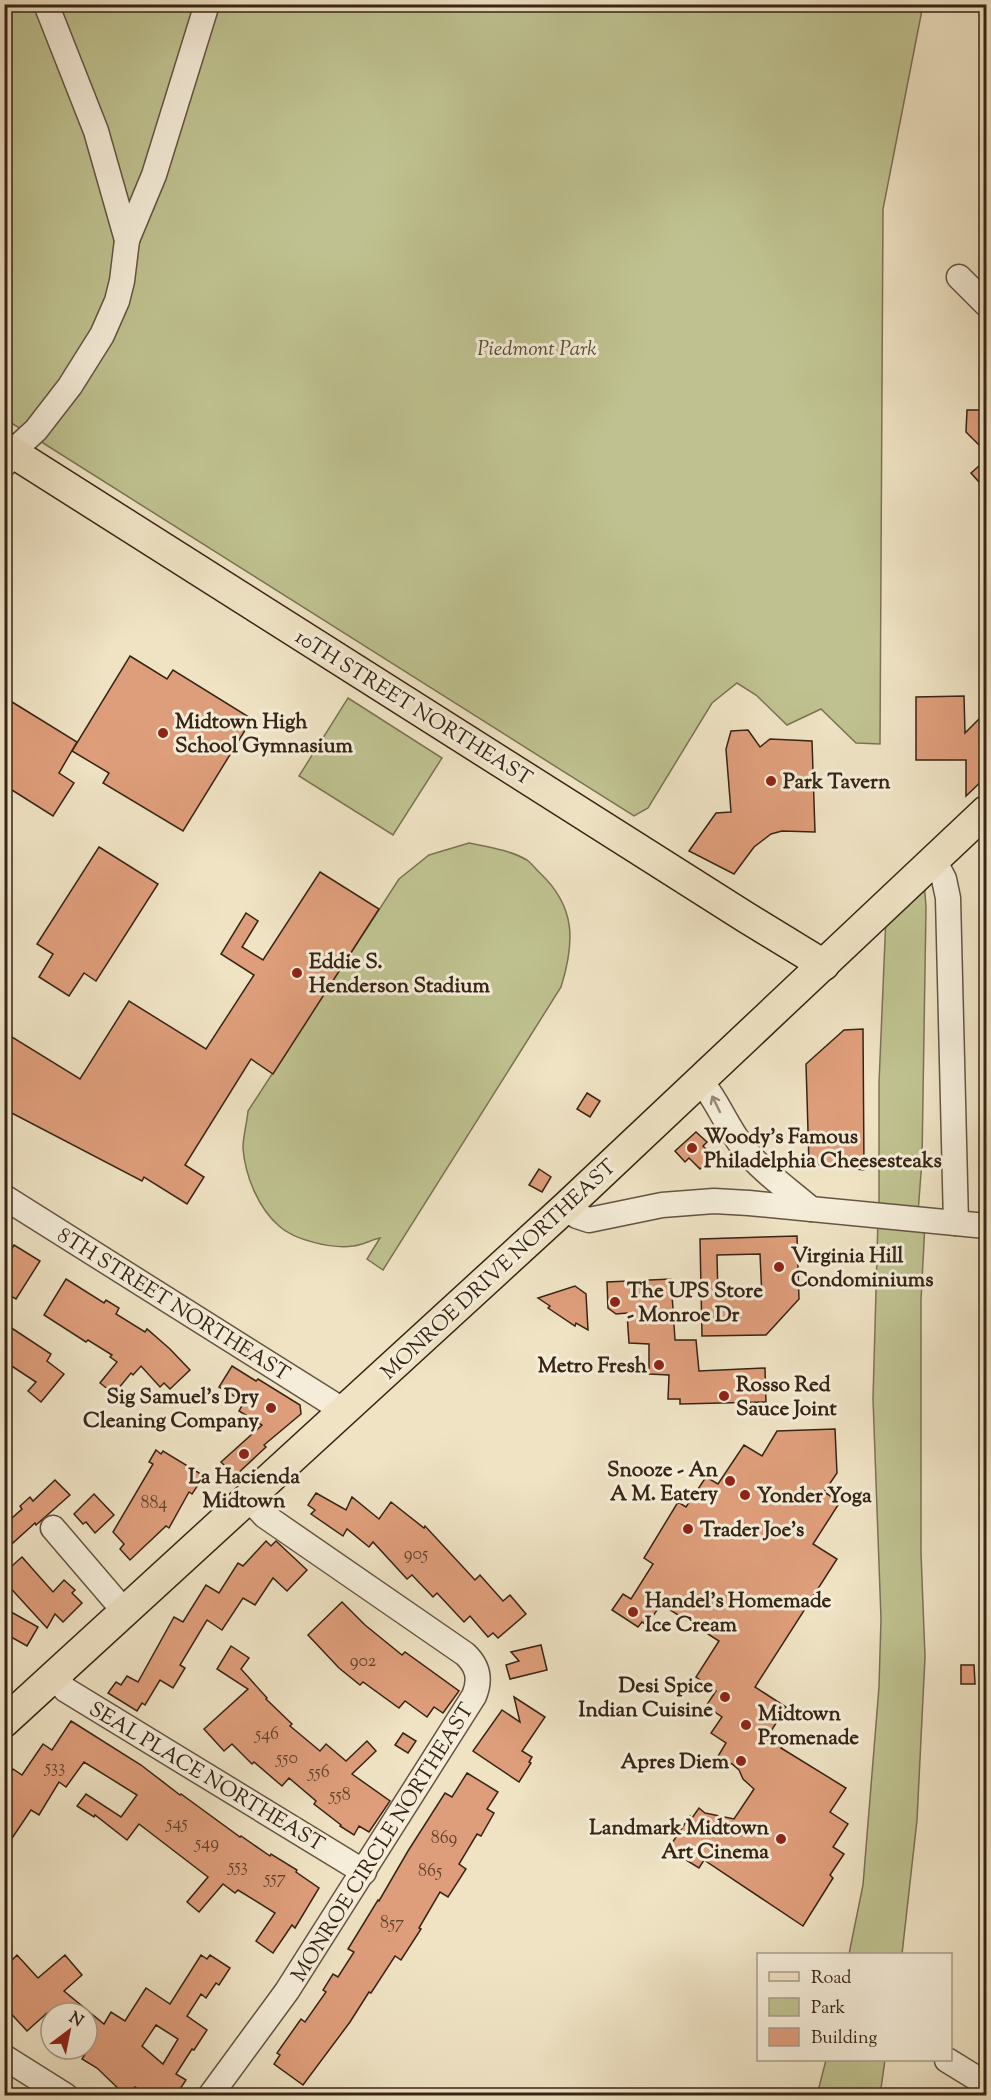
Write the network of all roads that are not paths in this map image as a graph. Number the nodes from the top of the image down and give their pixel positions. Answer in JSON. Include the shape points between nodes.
{"nodes":[{"id":1,"x":46,"y":4,"type":"edge"},
{"id":2,"x":207,"y":4,"type":"edge"},
{"id":3,"x":127,"y":240,"type":"junction"},
{"id":4,"x":958,"y":278,"type":"dead end"},
{"id":5,"x":987,"y":304,"type":"edge"},
{"id":6,"x":7,"y":455,"type":"edge"},
{"id":7,"x":987,"y":811,"type":"edge"},
{"id":8,"x":934,"y":860,"type":"junction"},
{"id":9,"x":824,"y":965,"type":"junction"},
{"id":10,"x":700,"y":1080,"type":"junction"},
{"id":11,"x":5,"y":1199,"type":"edge"},
{"id":12,"x":566,"y":1207,"type":"junction"},
{"id":13,"x":811,"y":1209,"type":"junction"},
{"id":14,"x":956,"y":1223,"type":"junction"},
{"id":15,"x":987,"y":1226,"type":"edge"},
{"id":16,"x":344,"y":1411,"type":"junction"},
{"id":17,"x":249,"y":1499,"type":"junction"},
{"id":18,"x":53,"y":1528,"type":"dead end"},
{"id":19,"x":125,"y":1612,"type":"junction"},
{"id":20,"x":54,"y":1677,"type":"junction"},
{"id":21,"x":4,"y":1722,"type":"edge"},
{"id":22,"x":363,"y":1872,"type":"junction"},
{"id":23,"x":4,"y":2057,"type":"edge"},
{"id":24,"x":949,"y":2061,"type":"edge"},
{"id":25,"x":987,"y":2084,"type":"edge"},
{"id":26,"x":66,"y":2096,"type":"edge"},
{"id":27,"x":210,"y":2096,"type":"edge"}],
"edges":[{"from":1,"to":3,"type":"street","via":[[96,131]]},
{"from":2,"to":3,"type":"street","via":[[154,175]]},
{"from":3,"to":6,"type":"street","via":[[117,301],[102,335],[36,430]]},
{"from":4,"to":5,"type":"street"},
{"from":6,"to":9,"type":"main road","name":"10TH STREET NORTHEAST"},
{"from":7,"to":8,"type":"main road","name":"MONROE DRIVE NORTHEAST"},
{"from":8,"to":9,"type":"main road","name":"MONROE DRIVE NORTHEAST"},
{"from":8,"to":14,"type":"street","via":[[948,898]]},
{"from":9,"to":10,"type":"main road","name":"MONROE DRIVE NORTHEAST"},
{"from":10,"to":12,"type":"main road","name":"MONROE DRIVE NORTHEAST"},
{"from":13,"to":10,"type":"street","one_way":true,"via":[[750,1155]]},
{"from":11,"to":16,"type":"street","name":"8TH STREET NORTHEAST"},
{"from":12,"to":13,"type":"street","via":[[590,1220],[662,1205],[714,1201]]},
{"from":12,"to":16,"type":"main road","name":"MONROE DRIVE NORTHEAST"},
{"from":13,"to":14,"type":"street"},
{"from":14,"to":15,"type":"street"},
{"from":16,"to":17,"type":"main road","name":"MONROE DRIVE NORTHEAST"},
{"from":17,"to":19,"type":"main road","name":"MONROE DRIVE NORTHEAST"},
{"from":17,"to":22,"type":"street","name":"MONROE CIRCLE NORTHEAST","via":[[265,1516],[465,1654],[477,1670],[474,1696]]},
{"from":18,"to":19,"type":"street"},
{"from":19,"to":20,"type":"main road","name":"MONROE DRIVE NORTHEAST"},
{"from":20,"to":21,"type":"main road","name":"MONROE DRIVE NORTHEAST"},
{"from":20,"to":22,"type":"street","name":"SEAL PLACE NORTHEAST","via":[[66,1690]]},
{"from":22,"to":27,"type":"street","name":"MONROE CIRCLE NORTHEAST","via":[[287,1991]]},
{"from":23,"to":26,"type":"street"},
{"from":24,"to":25,"type":"street"}]}
